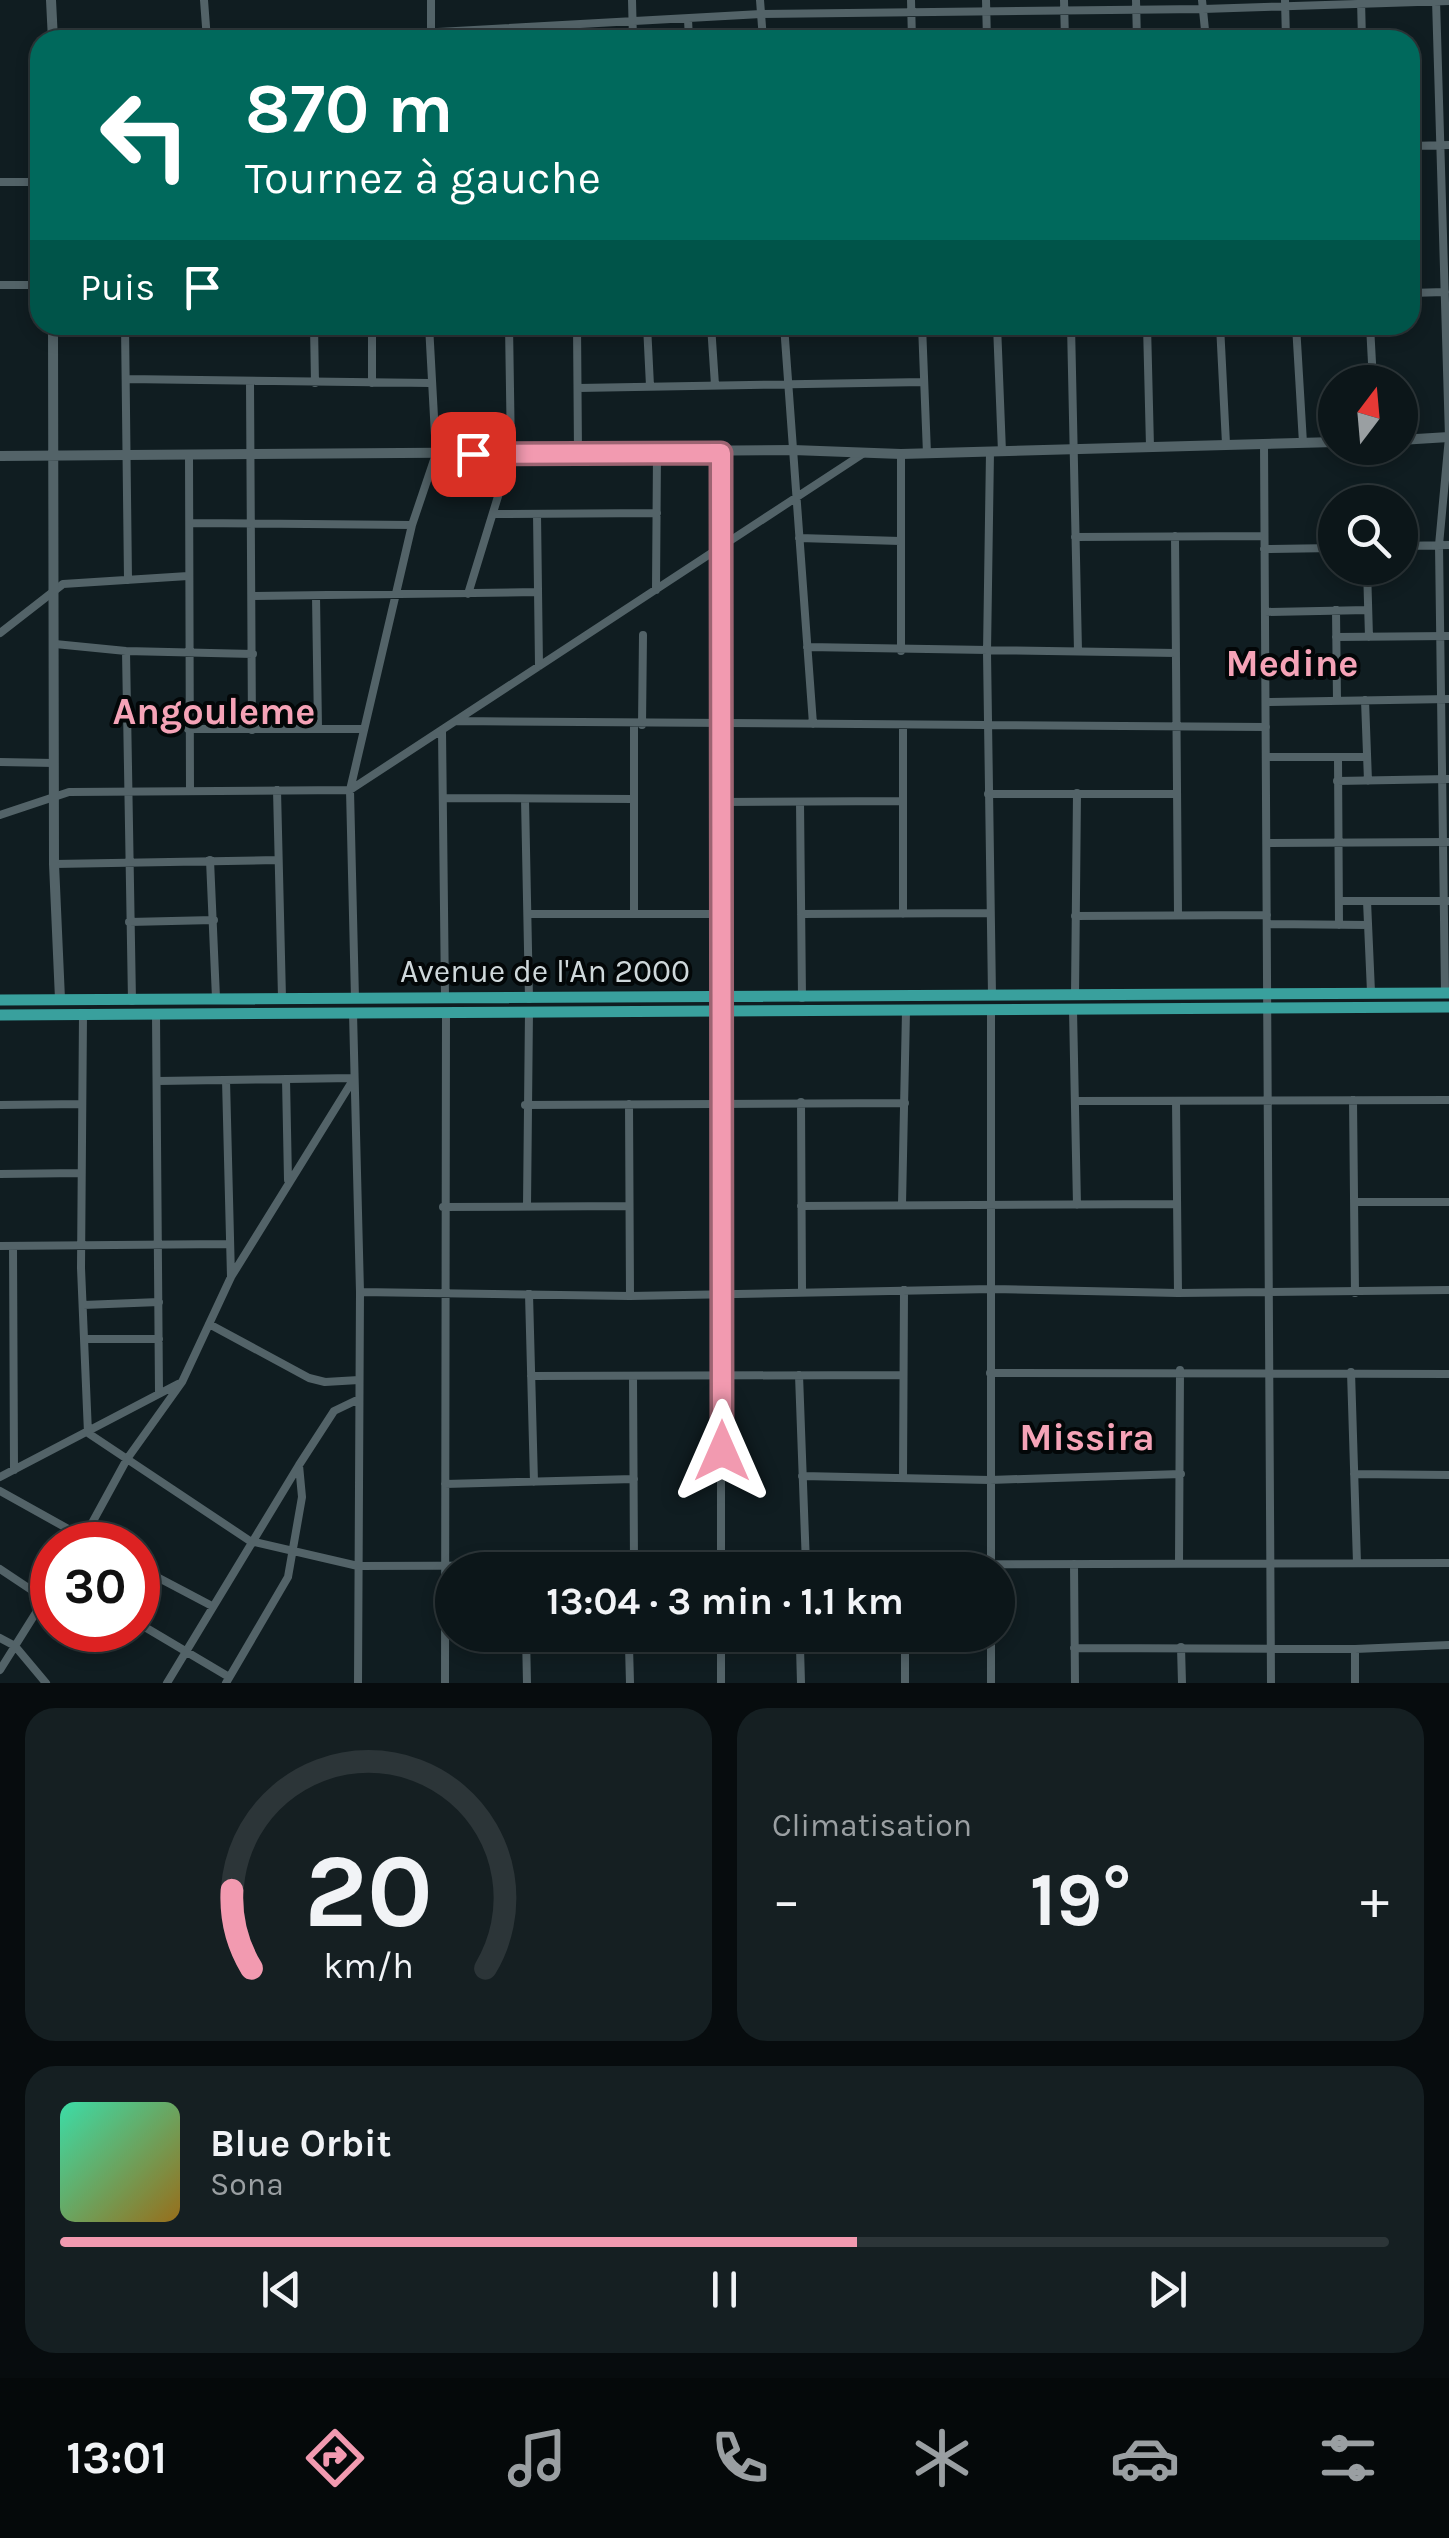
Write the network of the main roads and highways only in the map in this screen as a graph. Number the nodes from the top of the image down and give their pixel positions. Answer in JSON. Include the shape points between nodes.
{"nodes":[{"id":1,"x":1447,"y":993,"type":"edge"},
{"id":2,"x":0,"y":1000,"type":"edge"},
{"id":3,"x":1267,"y":1000,"type":"junction"},
{"id":4,"x":529,"y":1005,"type":"junction"},
{"id":5,"x":1449,"y":1007,"type":"edge"},
{"id":6,"x":0,"y":1015,"type":"edge"}],
"edges":[{"from":1,"to":3,"type":"main road","name":"Avenue de l'An 2000"},
{"from":2,"to":4,"type":"main road","name":"Avenue de l'An 2000","via":[[445,996]]},
{"from":3,"to":4,"type":"main road","name":"Avenue de l'An 2000","via":[[992,995]]},
{"from":3,"to":4,"type":"main road","name":"Avenue de l'An 2000","via":[[1073,1010],[723,1014]]},
{"from":3,"to":5,"type":"main road","name":"Avenue de l'An 2000"},
{"from":4,"to":6,"type":"main road","name":"Avenue de l'An 2000","via":[[446,1012]]}]}
